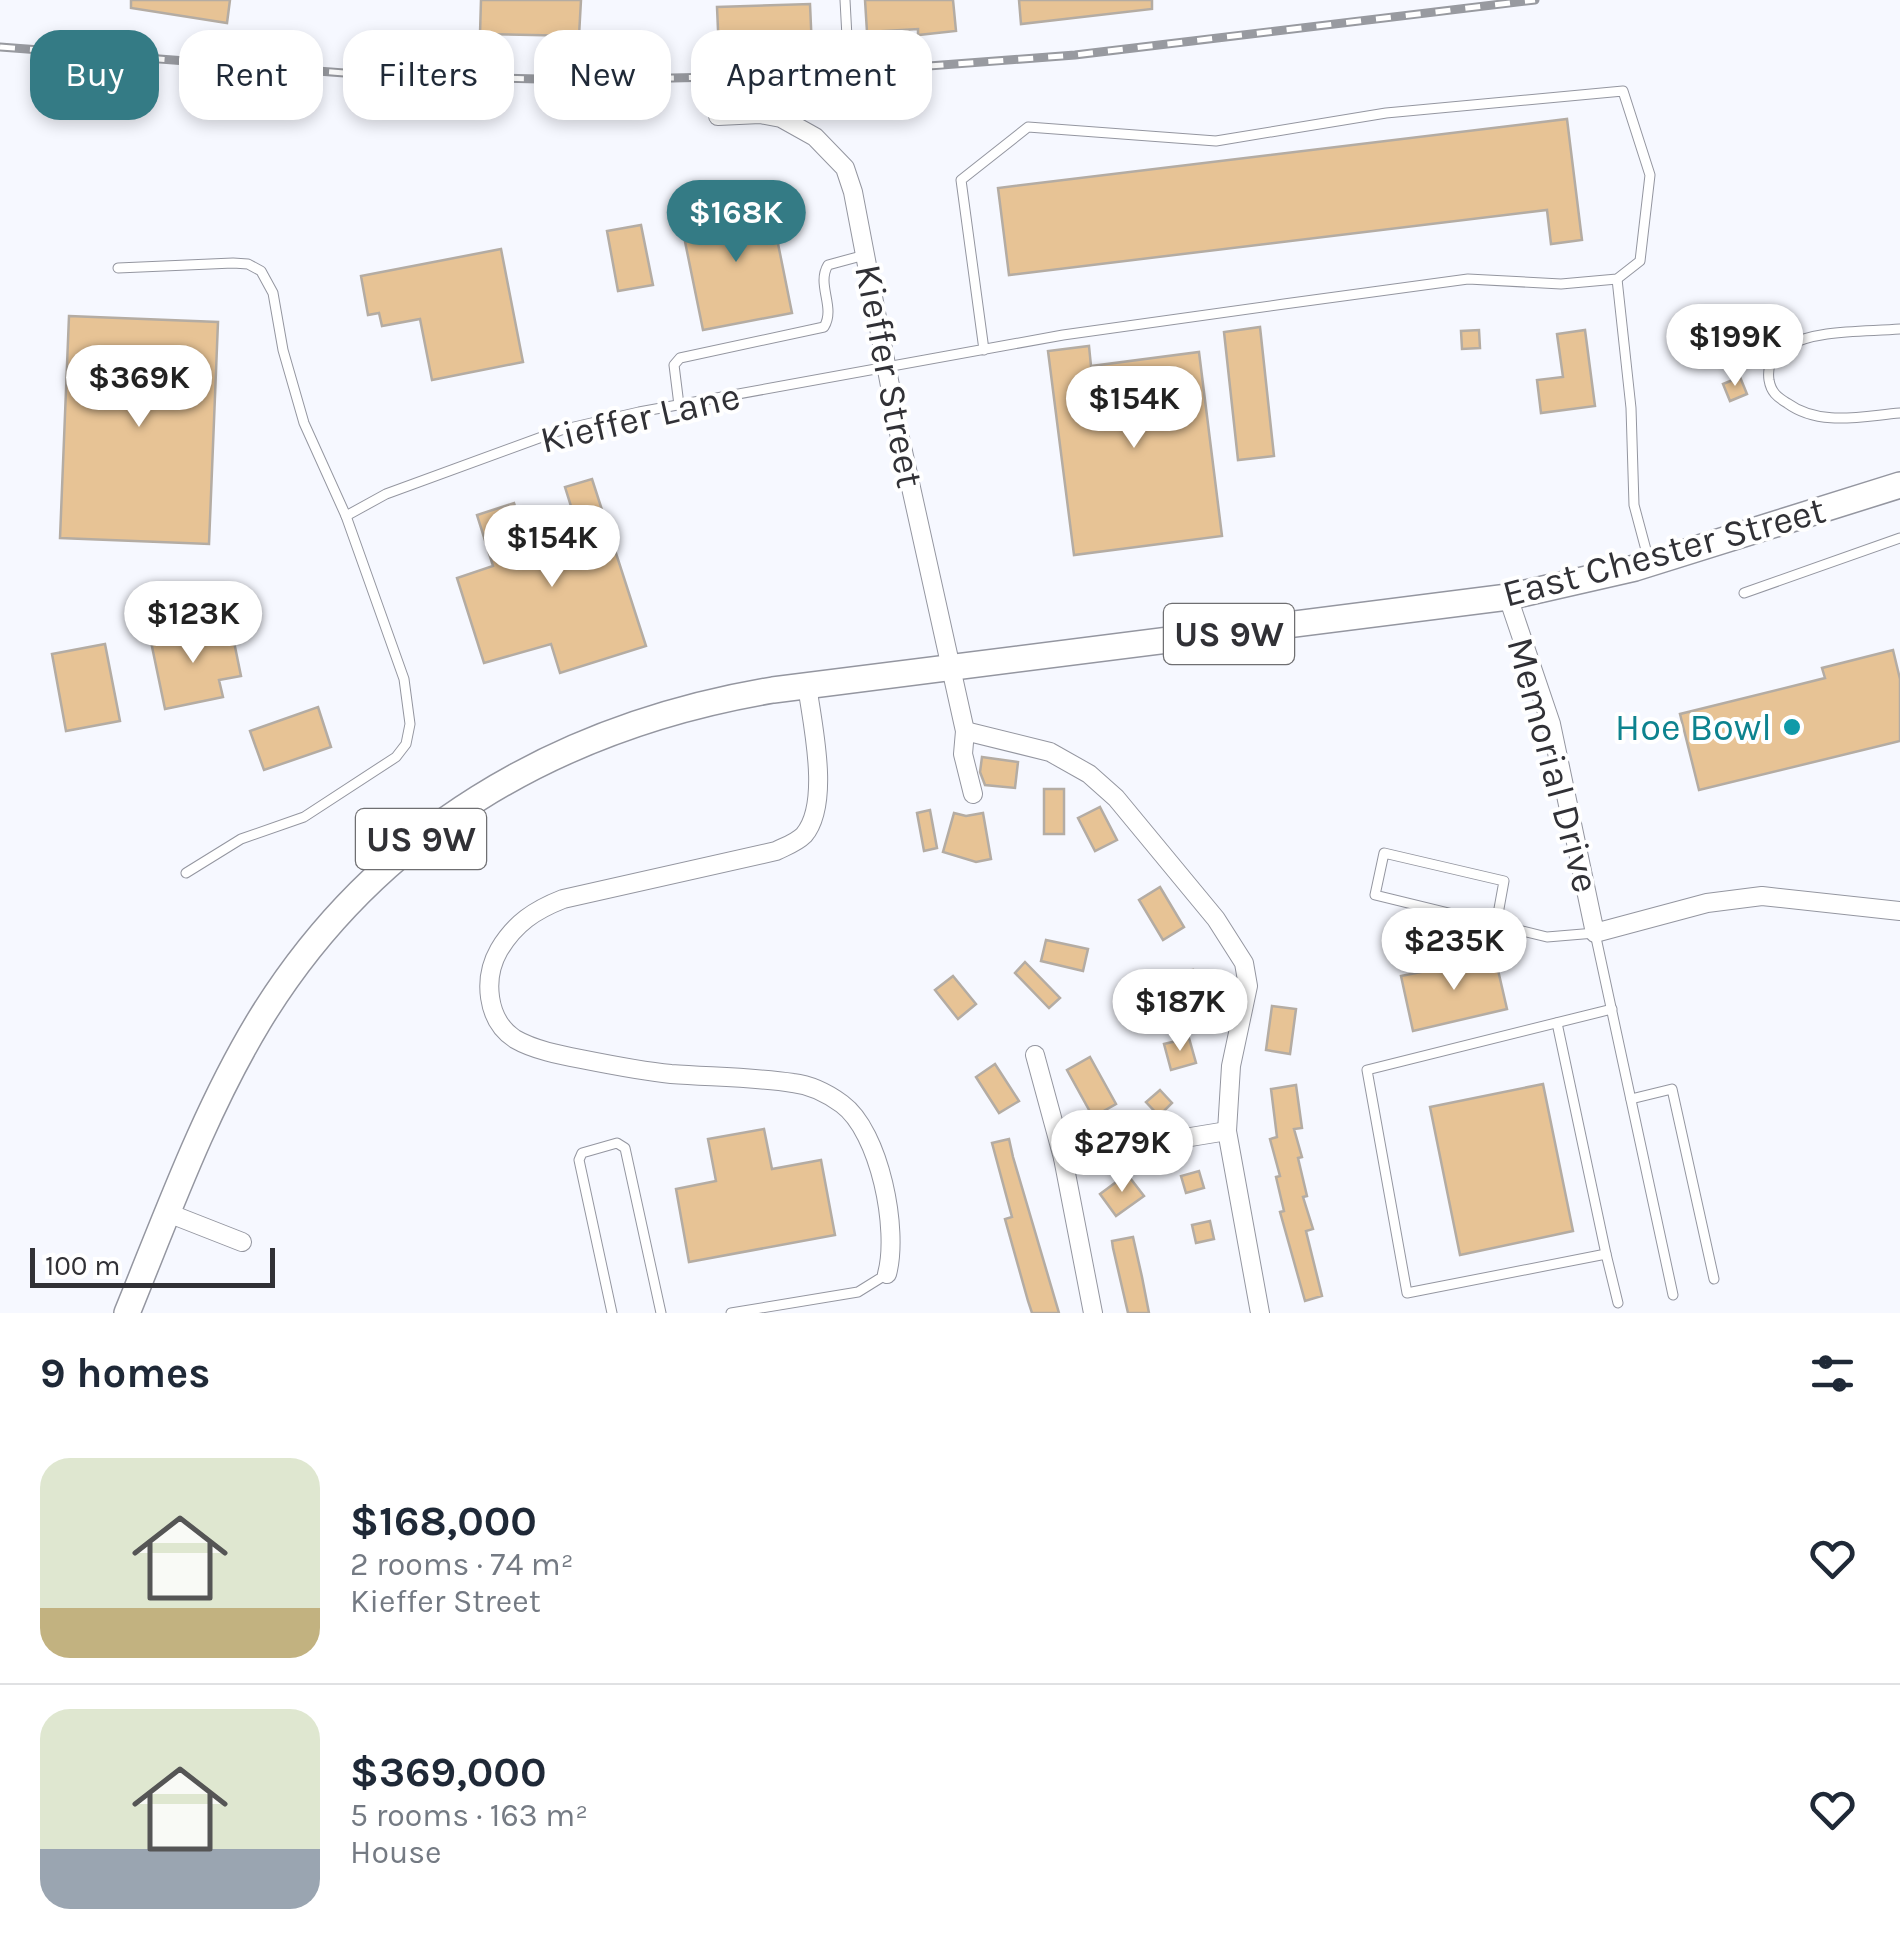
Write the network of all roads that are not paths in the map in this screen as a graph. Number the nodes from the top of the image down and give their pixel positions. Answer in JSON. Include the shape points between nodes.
{"nodes":[{"id":1,"x":845,"y":0,"type":"edge"},
{"id":2,"x":847,"y":30,"type":"edge"},
{"id":3,"x":785,"y":120,"type":"edge"},
{"id":4,"x":866,"y":255,"type":"junction"},
{"id":5,"x":118,"y":268,"type":"dead end"},
{"id":6,"x":1617,"y":279,"type":"junction"},
{"id":7,"x":1900,"y":329,"type":"edge"},
{"id":8,"x":984,"y":350,"type":"junction"},
{"id":9,"x":887,"y":368,"type":"junction"},
{"id":10,"x":679,"y":405,"type":"junction"},
{"id":11,"x":1900,"y":414,"type":"edge"},
{"id":12,"x":1900,"y":485,"type":"edge"},
{"id":13,"x":346,"y":516,"type":"junction"},
{"id":14,"x":1900,"y":538,"type":"edge"},
{"id":15,"x":1649,"y":564,"type":"junction"},
{"id":16,"x":1744,"y":593,"type":"dead end"},
{"id":17,"x":1508,"y":597,"type":"junction"},
{"id":18,"x":949,"y":667,"type":"junction"},
{"id":19,"x":807,"y":685,"type":"junction"},
{"id":20,"x":965,"y":731,"type":"junction"},
{"id":21,"x":973,"y":794,"type":"dead end"},
{"id":22,"x":186,"y":872,"type":"dead end"},
{"id":23,"x":1900,"y":911,"type":"edge"},
{"id":24,"x":1496,"y":925,"type":"junction"},
{"id":25,"x":1596,"y":933,"type":"junction"},
{"id":26,"x":1612,"y":1009,"type":"junction"},
{"id":27,"x":1556,"y":1023,"type":"junction"},
{"id":28,"x":1035,"y":1054,"type":"dead end"},
{"id":29,"x":1631,"y":1099,"type":"junction"},
{"id":30,"x":1226,"y":1131,"type":"junction"},
{"id":31,"x":1063,"y":1158,"type":"junction"},
{"id":32,"x":168,"y":1212,"type":"junction"},
{"id":33,"x":242,"y":1242,"type":"dead end"},
{"id":34,"x":1606,"y":1254,"type":"junction"},
{"id":35,"x":887,"y":1274,"type":"joint"},
{"id":36,"x":1714,"y":1279,"type":"dead end"},
{"id":37,"x":1673,"y":1295,"type":"dead end"},
{"id":38,"x":1618,"y":1304,"type":"dead end"},
{"id":39,"x":127,"y":1313,"type":"edge"},
{"id":40,"x":612,"y":1313,"type":"edge"},
{"id":41,"x":661,"y":1313,"type":"edge"},
{"id":42,"x":731,"y":1313,"type":"edge"},
{"id":43,"x":1093,"y":1313,"type":"edge"},
{"id":44,"x":1260,"y":1313,"type":"edge"}],
"edges":[{"from":1,"to":2,"type":"lane"},
{"from":3,"to":4,"type":"street","name":"Kieffer Street","via":[[815,137],[845,168]]},
{"from":4,"to":9,"type":"street","name":"Kieffer Street"},
{"from":4,"to":10,"type":"lane","via":[[828,265],[823,274],[830,318],[824,327],[680,358],[674,365]]},
{"from":5,"to":13,"type":"lane","via":[[234,263],[261,271],[273,293],[304,422]]},
{"from":6,"to":8,"type":"lane","name":"Kieffer Lane","via":[[1468,279]]},
{"from":6,"to":8,"type":"lane","via":[[1640,260],[1650,175],[1623,91],[1386,113],[1216,141],[1028,127],[961,180]]},
{"from":6,"to":15,"type":"lane","via":[[1632,408],[1634,505]]},
{"from":7,"to":11,"type":"lane","via":[[1788,345],[1769,371],[1774,394],[1802,413]]},
{"from":8,"to":9,"type":"lane","name":"Kieffer Lane"},
{"from":9,"to":10,"type":"lane","name":"Kieffer Lane"},
{"from":9,"to":18,"type":"street","name":"Kieffer Street"},
{"from":10,"to":13,"type":"lane","name":"Kieffer Lane","via":[[561,430],[386,494]]},
{"from":12,"to":15,"type":"main road","name":"East Chester Street","number":"US 9W"},
{"from":13,"to":22,"type":"lane","via":[[404,679],[406,744],[304,817],[240,839]]},
{"from":14,"to":16,"type":"lane"},
{"from":15,"to":17,"type":"main road","name":"East Chester Street","number":"US 9W"},
{"from":17,"to":18,"type":"main road","name":"East Chester Street","number":"US 9W"},
{"from":17,"to":25,"type":"street","name":"Memorial Drive","via":[[1550,724]]},
{"from":18,"to":19,"type":"main road","number":"US 9W"},
{"from":18,"to":20,"type":"street","name":"Kieffer Street"},
{"from":19,"to":32,"type":"main road","number":"US 9W","via":[[675,710],[576,744],[476,798],[411,847],[352,901],[278,991],[232,1070]]},
{"from":19,"to":35,"type":"street","via":[[817,802],[806,832],[776,851],[544,906],[518,923],[498,953],[490,998],[509,1034],[555,1054],[668,1073],[795,1083],[844,1105],[862,1124],[886,1198],[892,1255]]},
{"from":20,"to":21,"type":"street","name":"Kieffer Street"},
{"from":20,"to":30,"type":"street","via":[[1050,752],[1089,774],[1216,919],[1244,963],[1248,986]]},
{"from":23,"to":25,"type":"street","via":[[1762,896],[1707,903]]},
{"from":24,"to":24,"type":"lane","via":[[1375,894],[1384,853],[1504,881]]},
{"from":24,"to":25,"type":"lane","via":[[1546,937]]},
{"from":25,"to":26,"type":"lane"},
{"from":26,"to":27,"type":"lane"},
{"from":26,"to":29,"type":"lane"},
{"from":27,"to":34,"type":"lane"},
{"from":27,"to":34,"type":"lane","via":[[1366,1070],[1406,1293]]},
{"from":28,"to":31,"type":"street"},
{"from":29,"to":36,"type":"lane","via":[[1672,1089]]},
{"from":29,"to":37,"type":"lane"},
{"from":30,"to":31,"type":"street"},
{"from":30,"to":44,"type":"street"},
{"from":31,"to":43,"type":"street"},
{"from":32,"to":33,"type":"street"},
{"from":32,"to":39,"type":"main road","number":"US 9W"},
{"from":34,"to":38,"type":"lane"},
{"from":35,"to":42,"type":"lane","via":[[858,1292]]},
{"from":40,"to":41,"type":"lane","via":[[579,1160],[582,1153],[618,1143],[626,1148]]}]}
